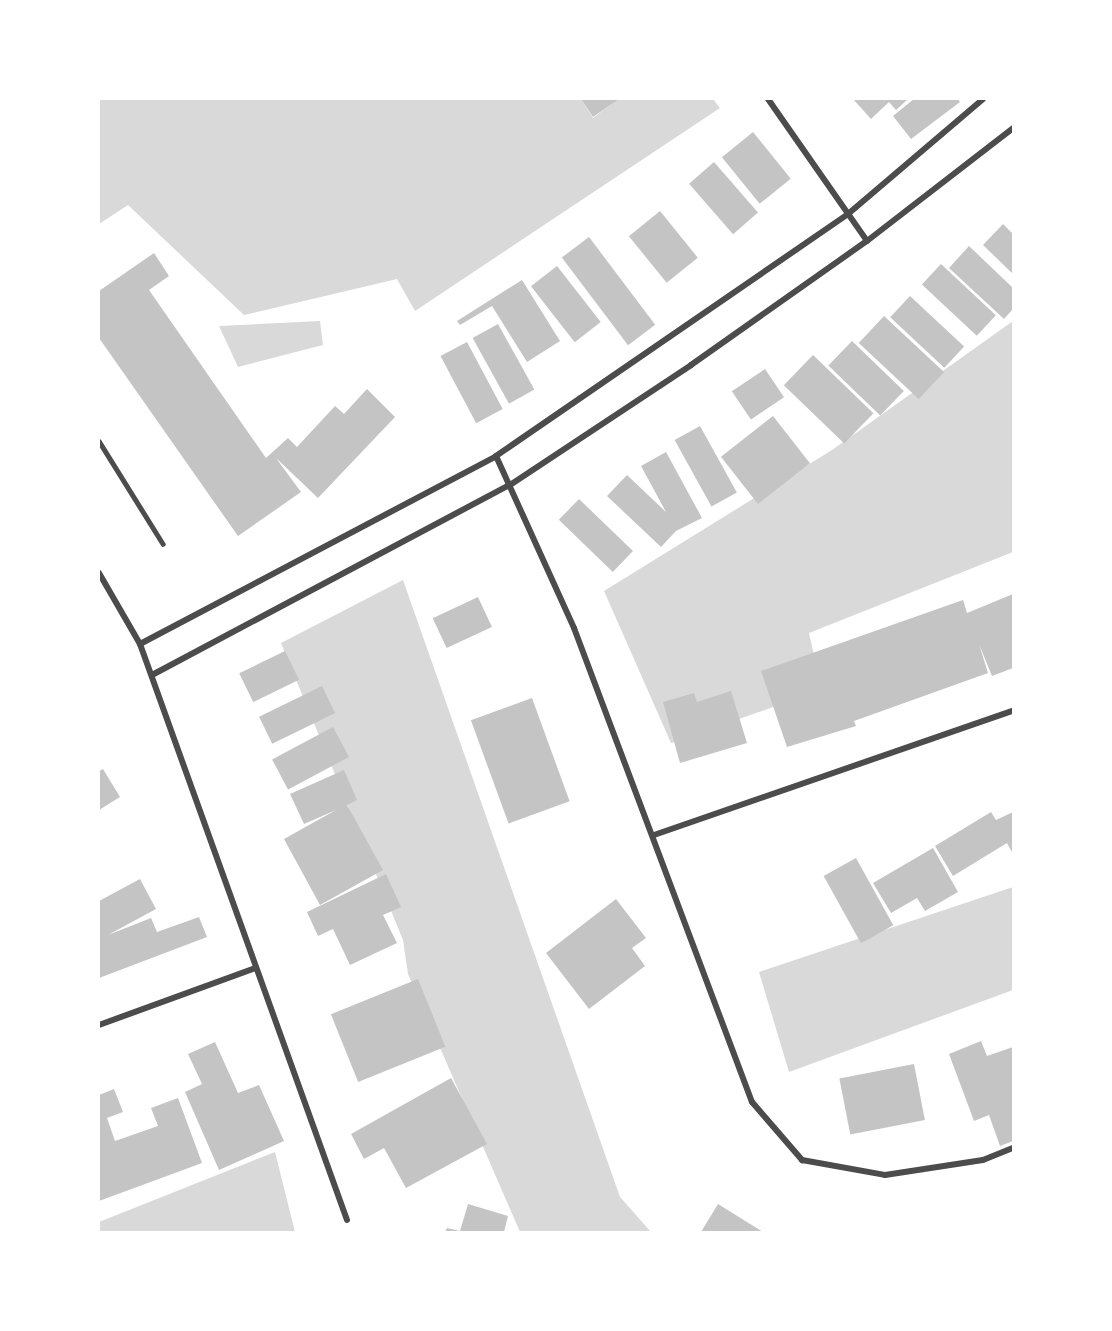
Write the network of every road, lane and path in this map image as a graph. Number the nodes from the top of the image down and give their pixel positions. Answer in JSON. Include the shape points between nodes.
{"nodes":[{"id":1,"x":768,"y":99,"type":"edge"},
{"id":2,"x":983,"y":99,"type":"edge"},
{"id":3,"x":1013,"y":128,"type":"edge"},
{"id":4,"x":848,"y":214,"type":"junction"},
{"id":5,"x":867,"y":241,"type":"junction"},
{"id":6,"x":99,"y":441,"type":"edge"},
{"id":7,"x":496,"y":456,"type":"junction"},
{"id":8,"x":510,"y":485,"type":"junction"},
{"id":9,"x":163,"y":544,"type":"dead end"},
{"id":10,"x":99,"y":573,"type":"edge"},
{"id":11,"x":140,"y":644,"type":"junction"},
{"id":12,"x":152,"y":675,"type":"junction"},
{"id":13,"x":1013,"y":711,"type":"edge"},
{"id":14,"x":654,"y":835,"type":"junction"},
{"id":15,"x":256,"y":968,"type":"junction"},
{"id":16,"x":99,"y":1025,"type":"edge"},
{"id":17,"x":1013,"y":1148,"type":"edge"},
{"id":18,"x":347,"y":1220,"type":"dead end"}],
"edges":[{"from":1,"to":4,"type":"street"},
{"from":2,"to":4,"type":"street"},
{"from":3,"to":5,"type":"street"},
{"from":4,"to":5,"type":"street"},
{"from":4,"to":7,"type":"street"},
{"from":5,"to":8,"type":"street","via":[[691,365]]},
{"from":6,"to":9,"type":"lane"},
{"from":7,"to":8,"type":"street"},
{"from":7,"to":11,"type":"street"},
{"from":8,"to":12,"type":"street"},
{"from":8,"to":14,"type":"street","via":[[574,628]]},
{"from":10,"to":11,"type":"street"},
{"from":11,"to":12,"type":"street"},
{"from":12,"to":15,"type":"street"},
{"from":13,"to":14,"type":"street"},
{"from":14,"to":17,"type":"street","via":[[752,1102],[802,1160],[885,1174],[983,1160]]},
{"from":15,"to":16,"type":"street"},
{"from":15,"to":18,"type":"street"}]}
